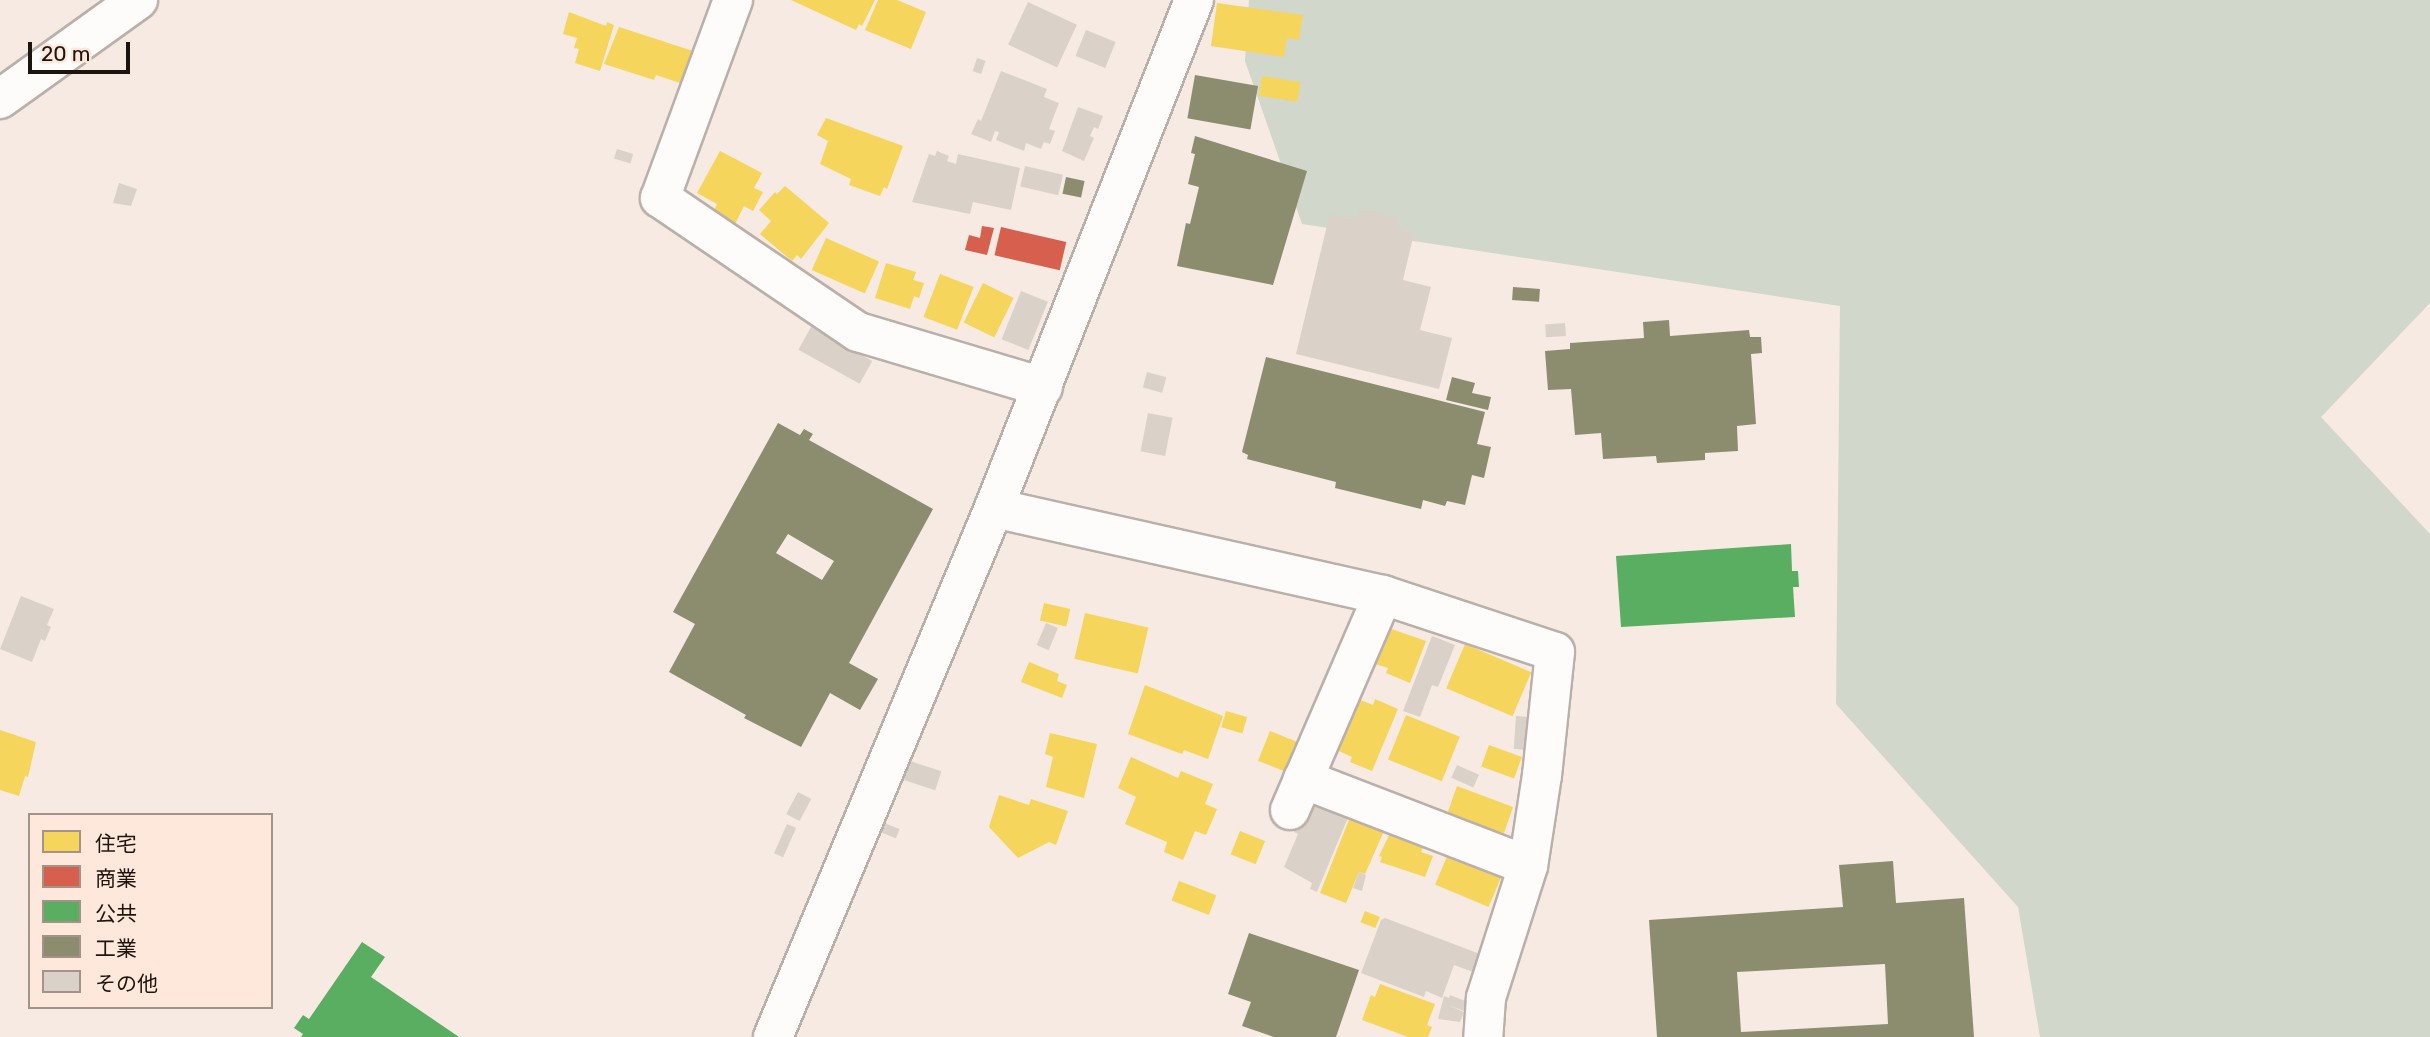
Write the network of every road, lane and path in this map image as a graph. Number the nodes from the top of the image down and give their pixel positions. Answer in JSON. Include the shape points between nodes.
{"nodes":[{"id":1,"x":138,"y":0,"type":"edge"},
{"id":2,"x":733,"y":0,"type":"edge"},
{"id":3,"x":1194,"y":0,"type":"edge"},
{"id":4,"x":0,"y":99,"type":"edge"},
{"id":5,"x":1043,"y":387,"type":"junction"},
{"id":6,"x":994,"y":508,"type":"junction"},
{"id":7,"x":1383,"y":595,"type":"junction"},
{"id":8,"x":1528,"y":866,"type":"junction"},
{"id":9,"x":773,"y":1037,"type":"edge"},
{"id":10,"x":1483,"y":1037,"type":"edge"}],
"edges":[{"from":1,"to":4,"type":"main road"},
{"from":2,"to":5,"type":"main road","via":[[660,198],[858,332]]},
{"from":3,"to":5,"type":"main road"},
{"from":5,"to":6,"type":"main road"},
{"from":6,"to":7,"type":"main road"},
{"from":6,"to":9,"type":"main road"},
{"from":7,"to":8,"type":"main road","via":[[1555,652]]},
{"from":7,"to":8,"type":"main road","via":[[1297,795]]},
{"from":8,"to":10,"type":"main road","via":[[1486,998]]}]}
